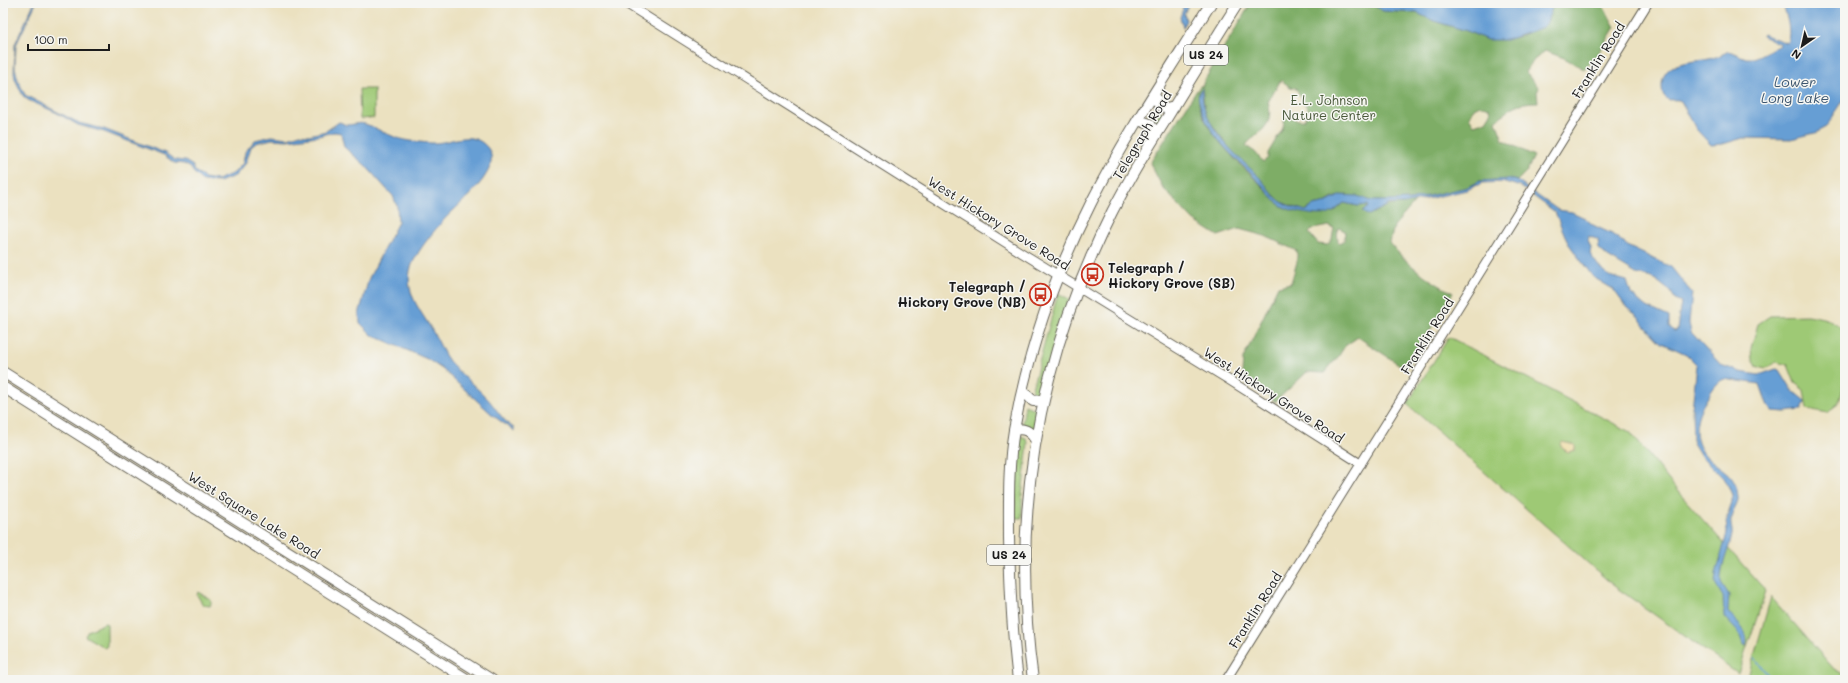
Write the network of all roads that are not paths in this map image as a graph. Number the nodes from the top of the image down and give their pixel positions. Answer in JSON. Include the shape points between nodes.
{"nodes":[{"id":1,"x":625,"y":3,"type":"edge"},
{"id":2,"x":1211,"y":3,"type":"edge"},
{"id":3,"x":1238,"y":3,"type":"edge"},
{"id":4,"x":1648,"y":3,"type":"edge"},
{"id":5,"x":1154,"y":95,"type":"junction"},
{"id":6,"x":1174,"y":107,"type":"junction"},
{"id":7,"x":1138,"y":120,"type":"junction"},
{"id":8,"x":1156,"y":135,"type":"junction"},
{"id":9,"x":1058,"y":274,"type":"junction"},
{"id":10,"x":1079,"y":287,"type":"junction"},
{"id":11,"x":3,"y":372,"type":"edge"},
{"id":12,"x":3,"y":387,"type":"edge"},
{"id":13,"x":1023,"y":391,"type":"junction"},
{"id":14,"x":1043,"y":400,"type":"junction"},
{"id":15,"x":1014,"y":430,"type":"junction"},
{"id":16,"x":1036,"y":441,"type":"junction"},
{"id":17,"x":1361,"y":464,"type":"junction"},
{"id":18,"x":468,"y":680,"type":"edge"},
{"id":19,"x":492,"y":680,"type":"edge"},
{"id":20,"x":1018,"y":680,"type":"edge"},
{"id":21,"x":1033,"y":680,"type":"edge"},
{"id":22,"x":1226,"y":680,"type":"edge"}],
"edges":[{"from":1,"to":9,"type":"street","name":"West Hickory Grove Road"},
{"from":2,"to":5,"type":"highway","name":"Telegraph Road","number":"US 24"},
{"from":3,"to":6,"type":"highway","name":"Telegraph Road","number":"US 24"},
{"from":4,"to":17,"type":"street","name":"Franklin Road"},
{"from":5,"to":6,"type":"highway","via":[[1160,106],[1167,109]]},
{"from":5,"to":7,"type":"highway","name":"Telegraph Road","number":"US 24"},
{"from":6,"to":8,"type":"highway","name":"Telegraph Road","number":"US 24"},
{"from":7,"to":8,"type":"highway","via":[[1150,124]]},
{"from":7,"to":9,"type":"highway","name":"Telegraph Road","number":"US 24","via":[[1091,202]]},
{"from":8,"to":10,"type":"highway","name":"Telegraph Road","number":"US 24","via":[[1112,211]]},
{"from":9,"to":10,"type":"street","name":"West Hickory Grove Road"},
{"from":9,"to":13,"type":"highway","number":"US 24"},
{"from":10,"to":14,"type":"highway","number":"US 24"},
{"from":10,"to":17,"type":"street","name":"West Hickory Grove Road"},
{"from":11,"to":19,"type":"highway","name":"West Square Lake Road"},
{"from":12,"to":18,"type":"highway","name":"West Square Lake Road"},
{"from":13,"to":14,"type":"highway","via":[[1032,401]]},
{"from":13,"to":15,"type":"highway","number":"US 24"},
{"from":14,"to":16,"type":"highway","number":"US 24"},
{"from":15,"to":16,"type":"highway","via":[[1030,432]]},
{"from":15,"to":20,"type":"highway","number":"US 24","via":[[1009,508],[1009,564]]},
{"from":16,"to":21,"type":"highway","number":"US 24","via":[[1027,495],[1025,544],[1026,625]]},
{"from":17,"to":22,"type":"street","name":"Franklin Road"}]}
